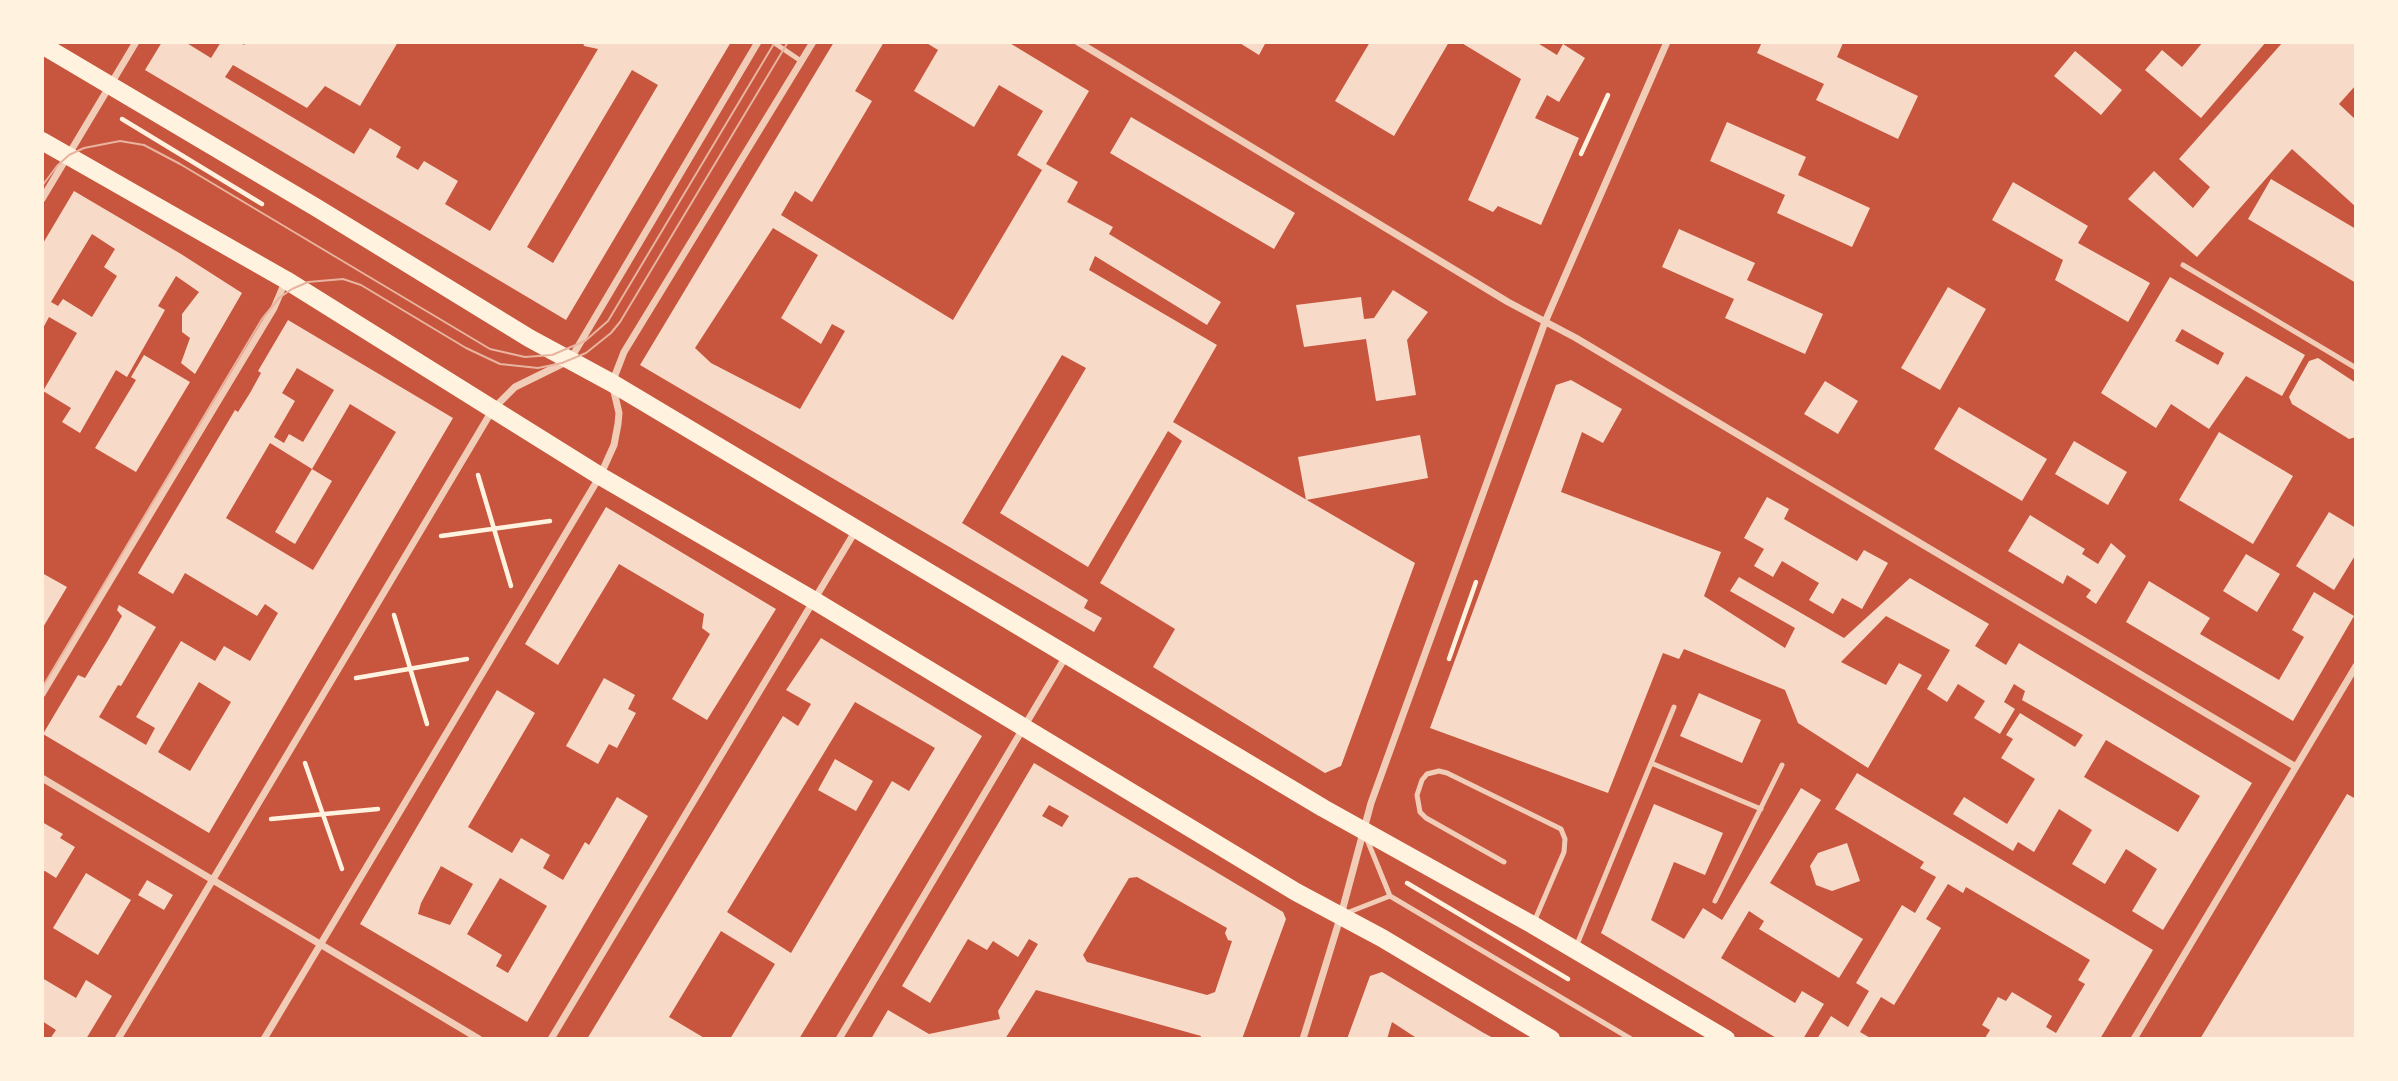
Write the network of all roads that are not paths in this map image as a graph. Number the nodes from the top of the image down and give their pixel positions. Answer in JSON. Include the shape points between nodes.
{"nodes":[{"id":1,"x":136,"y":42,"type":"edge"},
{"id":2,"x":758,"y":42,"type":"edge"},
{"id":3,"x":773,"y":42,"type":"edge"},
{"id":4,"x":813,"y":42,"type":"edge"},
{"id":5,"x":1078,"y":42,"type":"edge"},
{"id":6,"x":1667,"y":42,"type":"edge"},
{"id":7,"x":42,"y":45,"type":"edge"},
{"id":8,"x":801,"y":61,"type":"junction"},
{"id":9,"x":111,"y":85,"type":"junction"},
{"id":10,"x":42,"y":141,"type":"edge"},
{"id":11,"x":69,"y":155,"type":"junction"},
{"id":12,"x":42,"y":199,"type":"edge"},
{"id":13,"x":2183,"y":265,"type":"dead end"},
{"id":14,"x":286,"y":280,"type":"junction"},
{"id":15,"x":1545,"y":321,"type":"junction"},
{"id":16,"x":570,"y":360,"type":"junction"},
{"id":17,"x":2356,"y":368,"type":"edge"},
{"id":18,"x":612,"y":383,"type":"junction"},
{"id":19,"x":493,"y":409,"type":"junction"},
{"id":20,"x":600,"y":476,"type":"junction"},
{"id":21,"x":856,"y":530,"type":"junction"},
{"id":22,"x":815,"y":601,"type":"junction"},
{"id":23,"x":1066,"y":656,"type":"junction"},
{"id":24,"x":2356,"y":666,"type":"edge"},
{"id":25,"x":42,"y":694,"type":"edge"},
{"id":26,"x":1674,"y":707,"type":"dead end"},
{"id":27,"x":1025,"y":727,"type":"junction"},
{"id":28,"x":1651,"y":763,"type":"junction"},
{"id":29,"x":1782,"y":765,"type":"dead end"},
{"id":30,"x":2296,"y":767,"type":"junction"},
{"id":31,"x":42,"y":778,"type":"edge"},
{"id":32,"x":1761,"y":808,"type":"junction"},
{"id":33,"x":1363,"y":831,"type":"junction"},
{"id":34,"x":1504,"y":862,"type":"dead end"},
{"id":35,"x":213,"y":880,"type":"junction"},
{"id":36,"x":1390,"y":896,"type":"junction"},
{"id":37,"x":1714,"y":901,"type":"dead end"},
{"id":38,"x":1341,"y":915,"type":"junction"},
{"id":39,"x":1533,"y":925,"type":"junction"},
{"id":40,"x":320,"y":944,"type":"junction"},
{"id":41,"x":1575,"y":950,"type":"junction"},
{"id":42,"x":118,"y":1039,"type":"edge"},
{"id":43,"x":264,"y":1039,"type":"edge"},
{"id":44,"x":479,"y":1039,"type":"edge"},
{"id":45,"x":551,"y":1039,"type":"edge"},
{"id":46,"x":839,"y":1039,"type":"edge"},
{"id":47,"x":1303,"y":1039,"type":"edge"},
{"id":48,"x":1551,"y":1039,"type":"edge"},
{"id":49,"x":1631,"y":1039,"type":"edge"},
{"id":50,"x":1726,"y":1039,"type":"edge"},
{"id":51,"x":2134,"y":1039,"type":"edge"}],
"edges":[{"from":1,"to":9,"type":"street"},
{"from":2,"to":16,"type":"street"},
{"from":3,"to":8,"type":"lane"},
{"from":4,"to":8,"type":"street"},
{"from":5,"to":15,"type":"street"},
{"from":6,"to":15,"type":"street"},
{"from":7,"to":9,"type":"main road"},
{"from":8,"to":18,"type":"street","via":[[624,352]]},
{"from":9,"to":11,"type":"street"},
{"from":9,"to":16,"type":"main road"},
{"from":10,"to":11,"type":"main road"},
{"from":11,"to":12,"type":"street"},
{"from":11,"to":14,"type":"main road"},
{"from":13,"to":17,"type":"lane"},
{"from":14,"to":19,"type":"main road"},
{"from":14,"to":25,"type":"street","via":[[274,308]]},
{"from":15,"to":30,"type":"street"},
{"from":15,"to":33,"type":"street"},
{"from":16,"to":18,"type":"main road"},
{"from":16,"to":19,"type":"street","via":[[515,387]]},
{"from":18,"to":20,"type":"street","via":[[618,424]]},
{"from":18,"to":21,"type":"main road"},
{"from":19,"to":20,"type":"main road"},
{"from":19,"to":35,"type":"street"},
{"from":20,"to":22,"type":"main road"},
{"from":20,"to":40,"type":"street"},
{"from":21,"to":22,"type":"street"},
{"from":21,"to":23,"type":"main road"},
{"from":22,"to":27,"type":"main road"},
{"from":22,"to":45,"type":"street"},
{"from":23,"to":27,"type":"street"},
{"from":23,"to":33,"type":"main road"},
{"from":24,"to":30,"type":"street"},
{"from":26,"to":28,"type":"lane"},
{"from":27,"to":38,"type":"main road"},
{"from":27,"to":46,"type":"street"},
{"from":28,"to":32,"type":"lane"},
{"from":28,"to":41,"type":"lane"},
{"from":29,"to":32,"type":"lane"},
{"from":30,"to":51,"type":"street"},
{"from":31,"to":35,"type":"street"},
{"from":32,"to":37,"type":"lane"},
{"from":33,"to":36,"type":"lane"},
{"from":33,"to":38,"type":"street"},
{"from":33,"to":39,"type":"main road"},
{"from":34,"to":39,"type":"lane","via":[[1420,812],[1417,795],[1427,774],[1447,774],[1561,829],[1565,839],[1562,858]]},
{"from":35,"to":40,"type":"street"},
{"from":35,"to":42,"type":"street"},
{"from":36,"to":38,"type":"lane"},
{"from":36,"to":49,"type":"lane"},
{"from":38,"to":47,"type":"street"},
{"from":38,"to":48,"type":"main road"},
{"from":39,"to":41,"type":"main road"},
{"from":40,"to":43,"type":"street"},
{"from":40,"to":44,"type":"street"},
{"from":41,"to":50,"type":"main road"}]}
